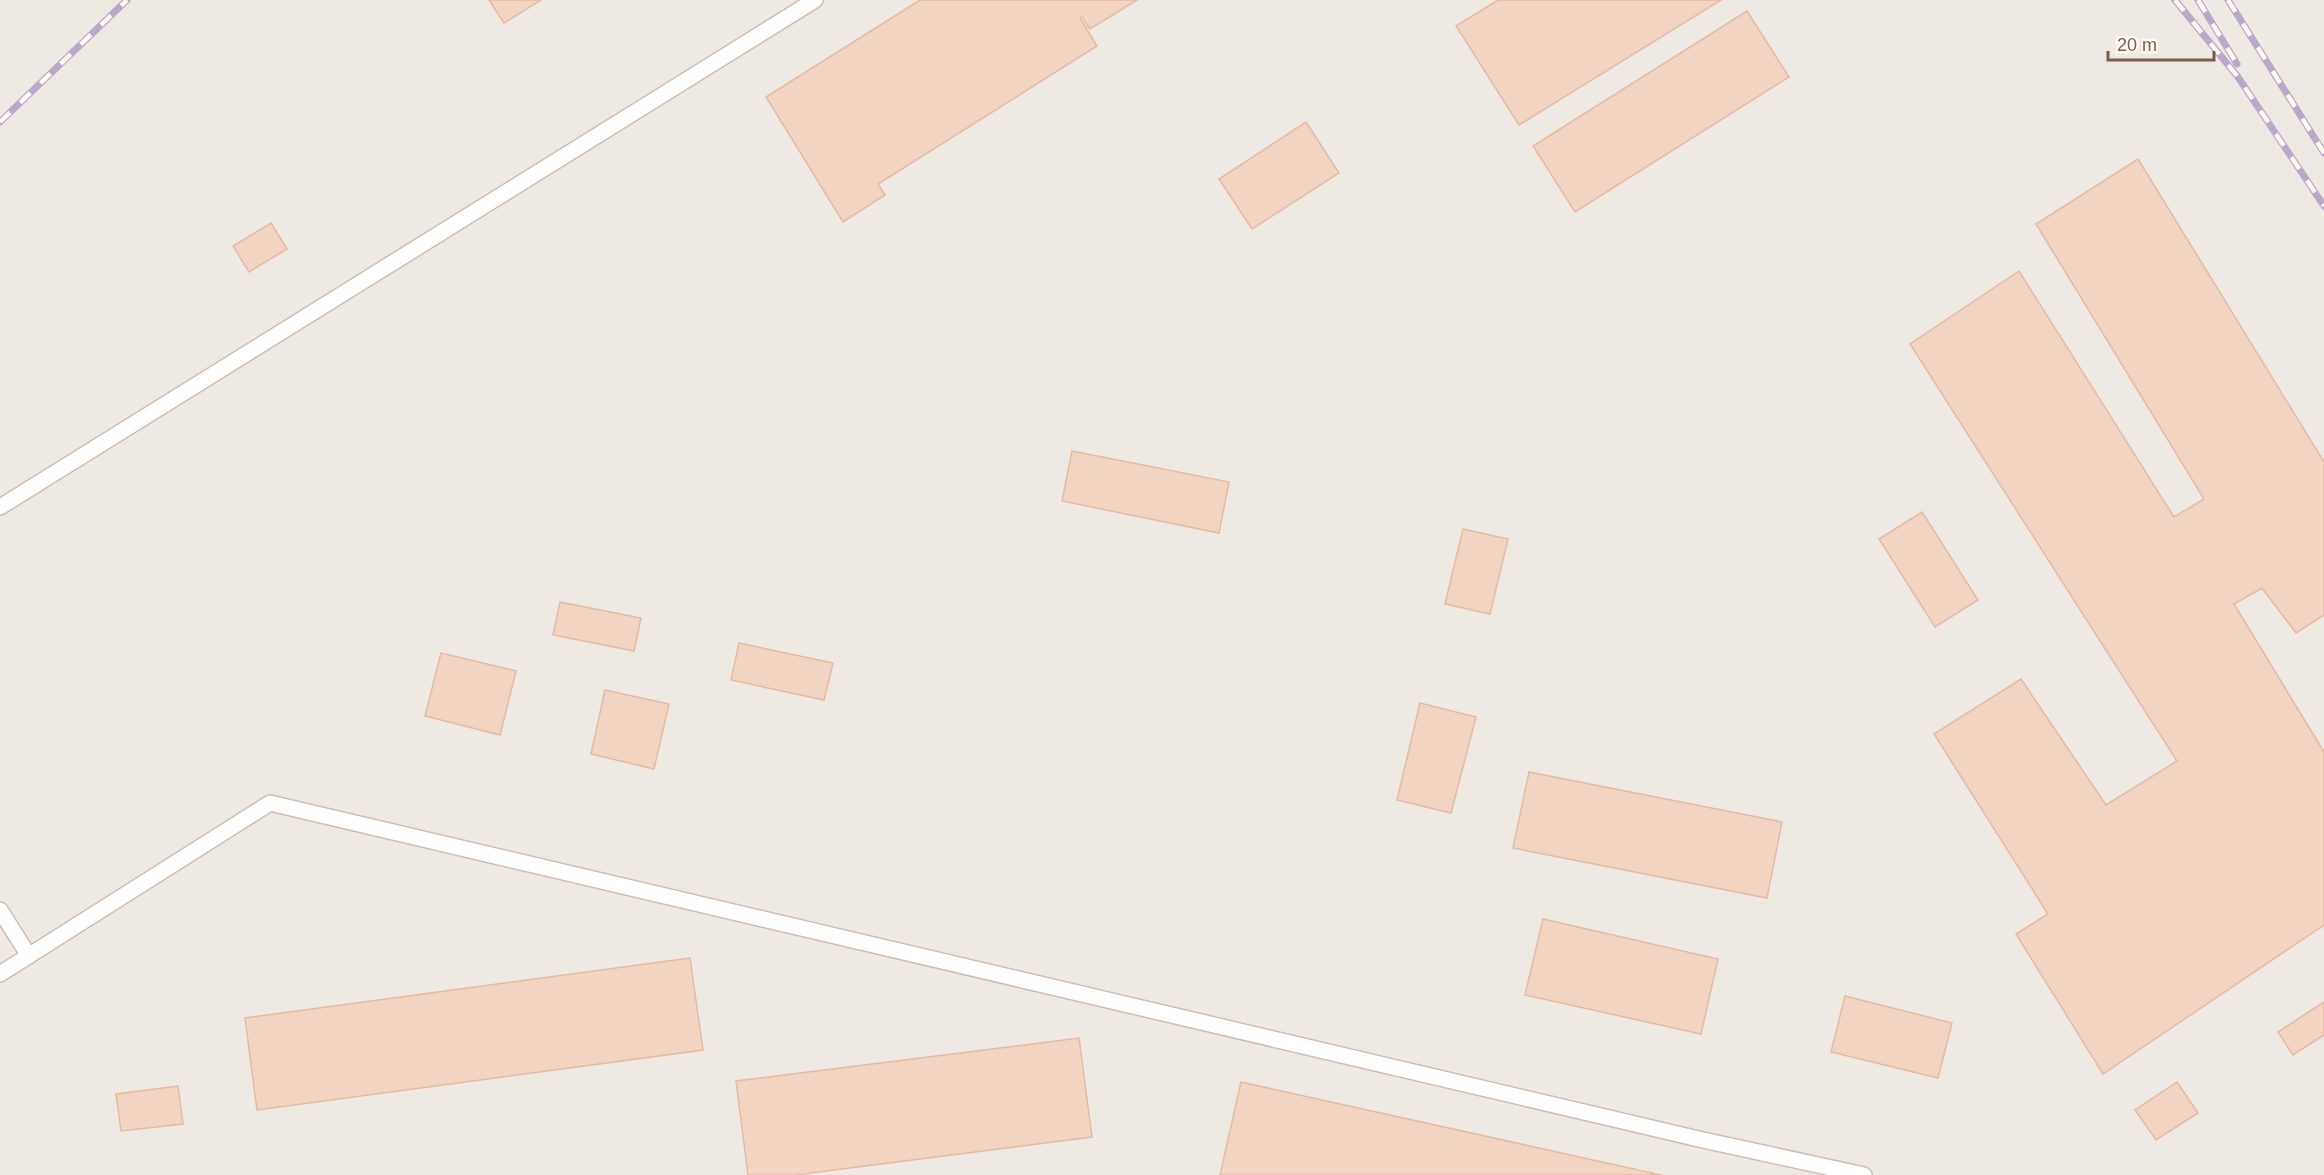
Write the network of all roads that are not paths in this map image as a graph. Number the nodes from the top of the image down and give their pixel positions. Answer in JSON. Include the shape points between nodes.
{"nodes":[{"id":1,"x":815,"y":0,"type":"edge"},
{"id":2,"x":0,"y":507,"type":"edge"},
{"id":3,"x":0,"y":910,"type":"edge"},
{"id":4,"x":29,"y":956,"type":"junction"},
{"id":5,"x":0,"y":974,"type":"edge"},
{"id":6,"x":1864,"y":1175,"type":"edge"}],
"edges":[{"from":1,"to":2,"type":"lane"},
{"from":3,"to":4,"type":"lane"},
{"from":4,"to":5,"type":"lane"},
{"from":4,"to":6,"type":"lane","via":[[270,803]]}]}
